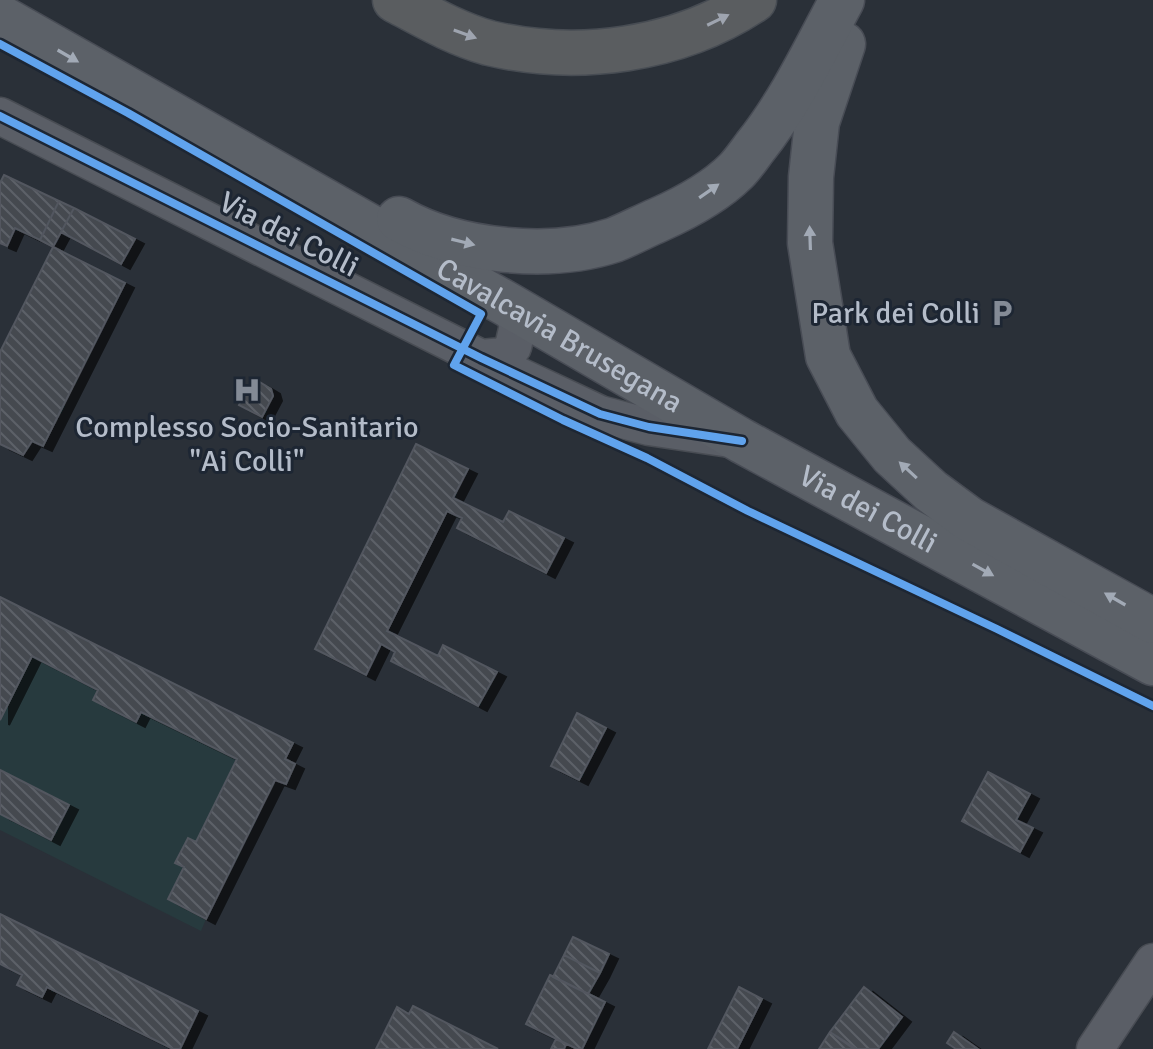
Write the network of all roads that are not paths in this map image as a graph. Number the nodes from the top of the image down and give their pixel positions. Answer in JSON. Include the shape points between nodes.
{"nodes":[{"id":1,"x":395,"y":0,"type":"edge"},
{"id":2,"x":754,"y":0,"type":"edge"},
{"id":3,"x":842,"y":0,"type":"edge"},
{"id":4,"x":857,"y":0,"type":"edge"},
{"id":5,"x":0,"y":17,"type":"edge"},
{"id":6,"x":137,"y":96,"type":"junction"},
{"id":7,"x":0,"y":116,"type":"edge"},
{"id":8,"x":510,"y":306,"type":"junction"},
{"id":9,"x":481,"y":358,"type":"junction"},
{"id":10,"x":742,"y":441,"type":"junction"},
{"id":11,"x":1153,"y":621,"type":"edge"},
{"id":12,"x":1153,"y":663,"type":"edge"},
{"id":13,"x":1153,"y":962,"type":"edge"},
{"id":14,"x":1095,"y":1049,"type":"edge"}],
"edges":[{"from":1,"to":2,"type":"highway","one_way":true,"via":[[444,27],[488,42],[576,52],[633,48],[676,37]]},
{"from":6,"to":3,"type":"main road","one_way":true,"via":[[309,168],[417,229],[519,252],[573,248],[612,240],[673,214],[735,171],[774,123]]},
{"from":11,"to":4,"type":"main road","one_way":true,"via":[[969,519],[931,491],[857,412],[828,356],[810,243],[811,177],[817,122]]},
{"from":5,"to":6,"type":"main road","name":"Cavalcavia Brusegana","one_way":true},
{"from":6,"to":8,"type":"main road","name":"Cavalcavia Brusegana"},
{"from":7,"to":9,"type":"street","name":"Via dei Colli"},
{"from":8,"to":9,"type":"street","via":[[518,325],[513,347],[504,356]]},
{"from":8,"to":10,"type":"main road","name":"Cavalcavia Brusegana"},
{"from":9,"to":10,"type":"street","name":"Via dei Colli","via":[[600,414]]},
{"from":10,"to":12,"type":"main road","name":"Via dei Colli","one_way":true},
{"from":13,"to":14,"type":"street"}]}
